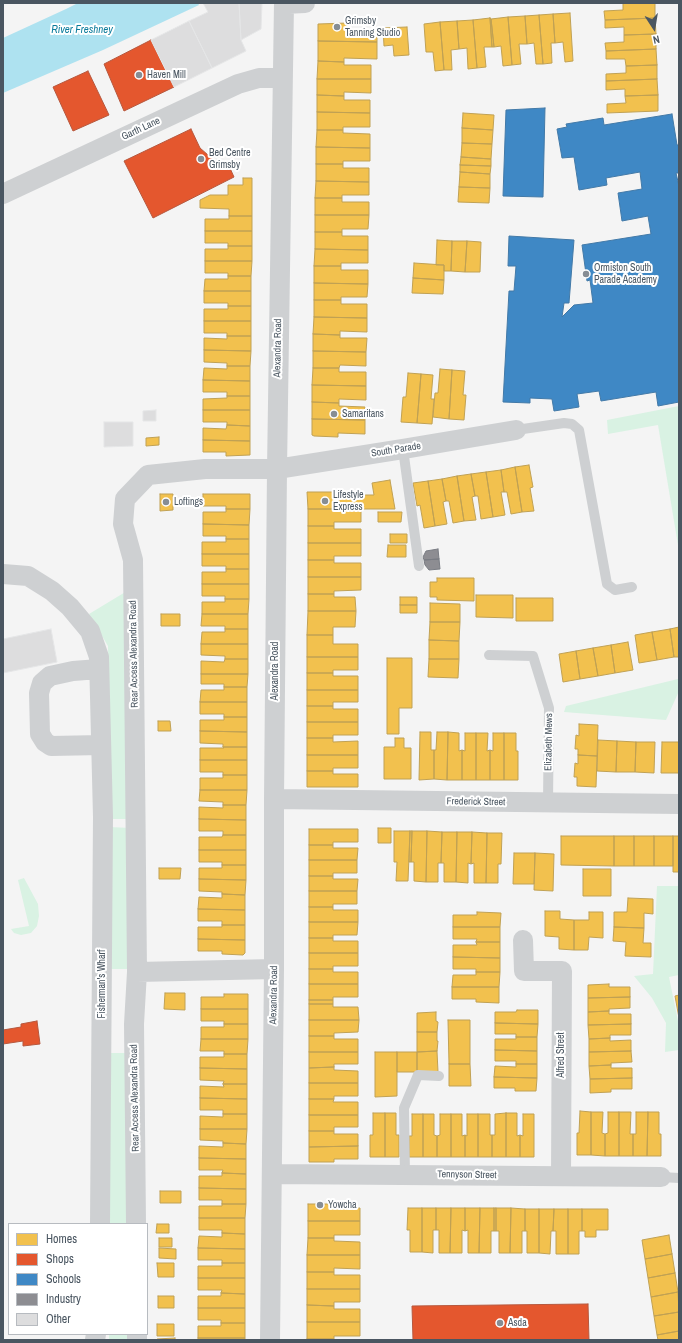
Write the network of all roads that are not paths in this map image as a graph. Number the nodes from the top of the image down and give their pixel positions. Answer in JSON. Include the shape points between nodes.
{"nodes":[{"id":1,"x":304,"y":3,"type":"edge"},
{"id":2,"x":284,"y":4,"type":"edge"},
{"id":3,"x":282,"y":78,"type":"junction"},
{"id":4,"x":3,"y":194,"type":"edge"},
{"id":5,"x":516,"y":430,"type":"joint"},
{"id":6,"x":403,"y":449,"type":"junction"},
{"id":7,"x":277,"y":469,"type":"junction"},
{"id":8,"x":419,"y":566,"type":"dead end"},
{"id":9,"x":3,"y":574,"type":"edge"},
{"id":10,"x":632,"y":587,"type":"dead end"},
{"id":11,"x":489,"y":655,"type":"dead end"},
{"id":12,"x":99,"y":669,"type":"junction"},
{"id":13,"x":101,"y":745,"type":"junction"},
{"id":14,"x":274,"y":799,"type":"junction"},
{"id":15,"x":548,"y":803,"type":"junction"},
{"id":16,"x":679,"y":804,"type":"edge"},
{"id":17,"x":524,"y":940,"type":"dead end"},
{"id":18,"x":274,"y":969,"type":"junction"},
{"id":19,"x":137,"y":972,"type":"junction"},
{"id":20,"x":439,"y":1076,"type":"dead end"},
{"id":21,"x":272,"y":1174,"type":"junction"},
{"id":22,"x":405,"y":1175,"type":"junction"},
{"id":23,"x":561,"y":1176,"type":"junction"},
{"id":24,"x":670,"y":1177,"type":"edge"},
{"id":25,"x":100,"y":1223,"type":"edge"},
{"id":26,"x":136,"y":1223,"type":"edge"},
{"id":27,"x":270,"y":1340,"type":"edge"}],
"edges":[{"from":1,"to":2,"type":"street"},
{"from":2,"to":3,"type":"street","name":"Alexandra Road"},
{"from":3,"to":4,"type":"street","name":"Garth Lane","via":[[259,78],[238,84]]},
{"from":3,"to":7,"type":"street","name":"Alexandra Road"},
{"from":5,"to":6,"type":"street","name":"South Parade"},
{"from":5,"to":10,"type":"lane","via":[[564,423],[572,424],[579,430],[607,584],[615,590]]},
{"from":6,"to":7,"type":"street","name":"South Parade"},
{"from":6,"to":8,"type":"lane"},
{"from":7,"to":14,"type":"street","name":"Alexandra Road"},
{"from":7,"to":19,"type":"street","name":"Rear Access Alexandra Road","via":[[205,469],[148,475],[125,498],[123,524],[133,560]]},
{"from":9,"to":12,"type":"street","name":"Fisherman's Wharf","via":[[28,576],[52,591],[70,607],[90,632],[99,657]]},
{"from":11,"to":15,"type":"lane","name":"Elizabeth Mews","via":[[533,656],[549,708]]},
{"from":12,"to":13,"type":"street","name":"Fisherman's Wharf"},
{"from":12,"to":13,"type":"street","via":[[50,676],[42,683],[38,693],[40,734],[44,742],[51,746]]},
{"from":13,"to":25,"type":"street","name":"Fisherman's Wharf","via":[[103,817]]},
{"from":14,"to":15,"type":"street","name":"Frederick Street"},
{"from":14,"to":18,"type":"street","name":"Alexandra Road"},
{"from":15,"to":16,"type":"street","name":"Frederick Street"},
{"from":17,"to":23,"type":"street","name":"Alfred Street","via":[[524,972],[562,971]]},
{"from":18,"to":19,"type":"street"},
{"from":18,"to":21,"type":"street","name":"Alexandra Road"},
{"from":19,"to":26,"type":"street","name":"Rear Access Alexandra Road","via":[[134,1024]]},
{"from":20,"to":22,"type":"lane","via":[[418,1075],[404,1108]]},
{"from":21,"to":22,"type":"street","name":"Tennyson Street"},
{"from":21,"to":27,"type":"street","name":"Alexandra Road"},
{"from":22,"to":23,"type":"street","name":"Tennyson Street"},
{"from":23,"to":24,"type":"street","name":"Tennyson Street"}]}
